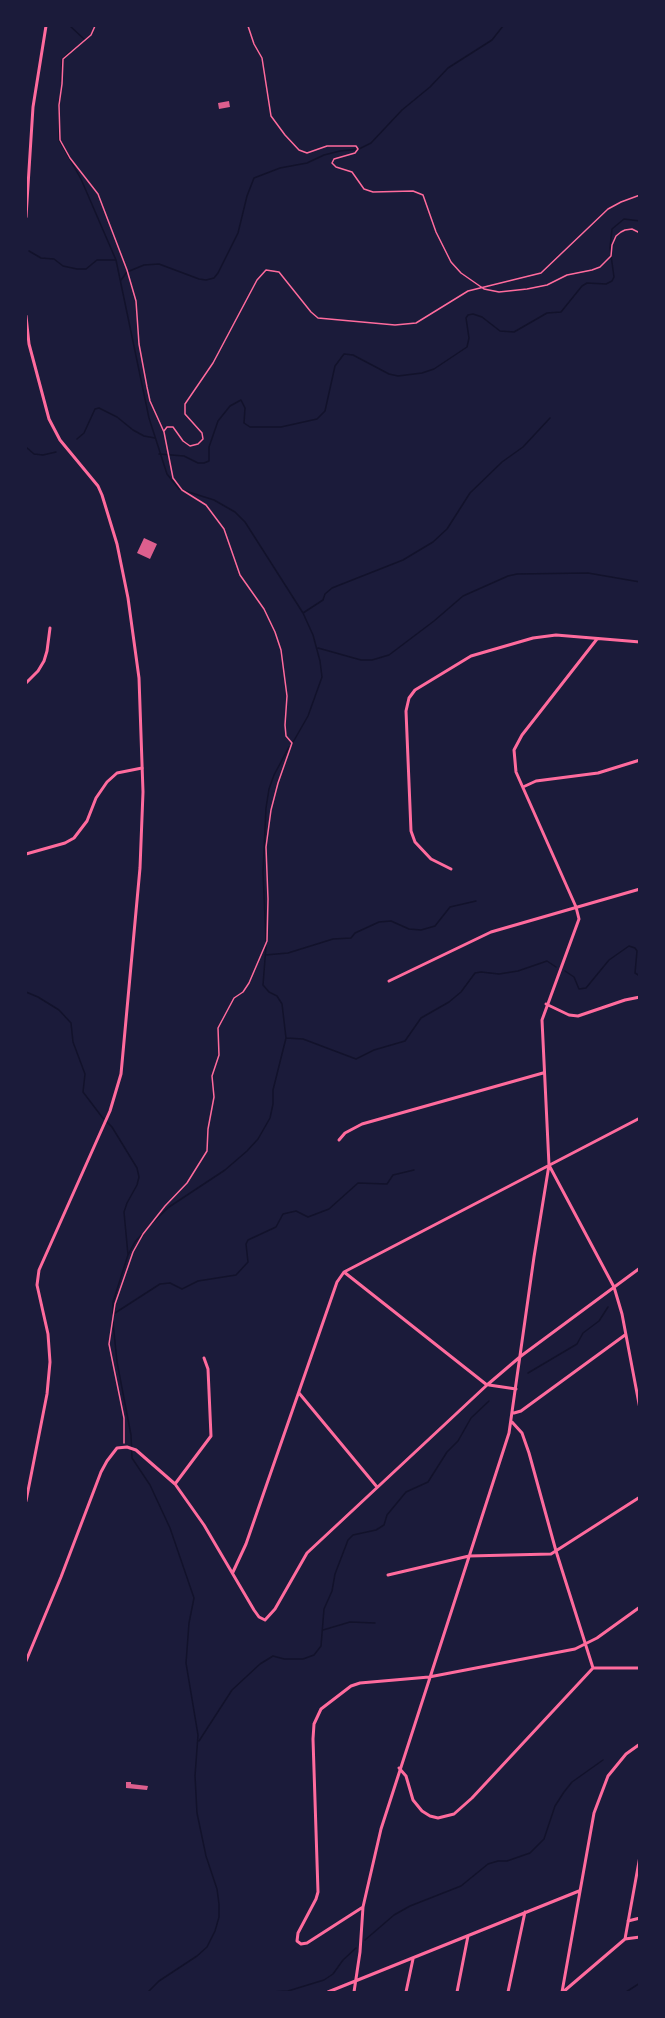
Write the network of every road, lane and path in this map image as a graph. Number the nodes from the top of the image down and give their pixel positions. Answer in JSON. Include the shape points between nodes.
{"nodes":[{"id":1,"x":46,"y":26,"type":"edge"},
{"id":2,"x":95,"y":26,"type":"edge"},
{"id":3,"x":248,"y":26,"type":"edge"},
{"id":4,"x":639,"y":195,"type":"edge"},
{"id":5,"x":26,"y":217,"type":"edge"},
{"id":6,"x":639,"y":233,"type":"edge"},
{"id":7,"x":480,"y":287,"type":"junction"},
{"id":8,"x":26,"y":316,"type":"edge"},
{"id":9,"x":164,"y":432,"type":"junction"},
{"id":10,"x":50,"y":628,"type":"dead end"},
{"id":11,"x":597,"y":639,"type":"junction"},
{"id":12,"x":639,"y":642,"type":"edge"},
{"id":13,"x":26,"y":683,"type":"edge"},
{"id":14,"x":639,"y":760,"type":"edge"},
{"id":15,"x":142,"y":768,"type":"junction"},
{"id":16,"x":523,"y":787,"type":"junction"},
{"id":17,"x":26,"y":854,"type":"edge"},
{"id":18,"x":451,"y":869,"type":"dead end"},
{"id":19,"x":639,"y":889,"type":"edge"},
{"id":20,"x":576,"y":907,"type":"junction"},
{"id":21,"x":389,"y":981,"type":"dead end"},
{"id":22,"x":639,"y":997,"type":"edge"},
{"id":23,"x":546,"y":1004,"type":"junction"},
{"id":24,"x":543,"y":1073,"type":"junction"},
{"id":25,"x":639,"y":1118,"type":"edge"},
{"id":26,"x":339,"y":1140,"type":"dead end"},
{"id":27,"x":549,"y":1165,"type":"junction"},
{"id":28,"x":639,"y":1268,"type":"edge"},
{"id":29,"x":344,"y":1272,"type":"junction"},
{"id":30,"x":614,"y":1287,"type":"junction"},
{"id":31,"x":625,"y":1335,"type":"junction"},
{"id":32,"x":521,"y":1356,"type":"junction"},
{"id":33,"x":204,"y":1358,"type":"dead end"},
{"id":34,"x":487,"y":1385,"type":"junction"},
{"id":35,"x":516,"y":1389,"type":"junction"},
{"id":36,"x":299,"y":1393,"type":"junction"},
{"id":37,"x":639,"y":1409,"type":"edge"},
{"id":38,"x":513,"y":1413,"type":"junction"},
{"id":39,"x":512,"y":1422,"type":"junction"},
{"id":40,"x":123,"y":1447,"type":"junction"},
{"id":41,"x":175,"y":1484,"type":"junction"},
{"id":42,"x":378,"y":1487,"type":"junction"},
{"id":43,"x":639,"y":1497,"type":"edge"},
{"id":44,"x":26,"y":1501,"type":"edge"},
{"id":45,"x":556,"y":1551,"type":"junction"},
{"id":46,"x":469,"y":1556,"type":"junction"},
{"id":47,"x":233,"y":1572,"type":"junction"},
{"id":48,"x":388,"y":1575,"type":"dead end"},
{"id":49,"x":639,"y":1607,"type":"edge"},
{"id":50,"x":585,"y":1644,"type":"junction"},
{"id":51,"x":26,"y":1661,"type":"edge"},
{"id":52,"x":593,"y":1668,"type":"junction"},
{"id":53,"x":639,"y":1668,"type":"edge"},
{"id":54,"x":429,"y":1677,"type":"junction"},
{"id":55,"x":639,"y":1744,"type":"edge"},
{"id":56,"x":399,"y":1768,"type":"junction"},
{"id":57,"x":639,"y":1856,"type":"edge"},
{"id":58,"x":579,"y":1891,"type":"junction"},
{"id":59,"x":363,"y":1907,"type":"junction"},
{"id":60,"x":525,"y":1912,"type":"junction"},
{"id":61,"x":639,"y":1918,"type":"edge"},
{"id":62,"x":628,"y":1921,"type":"junction"},
{"id":63,"x":468,"y":1936,"type":"junction"},
{"id":64,"x":639,"y":1936,"type":"edge"},
{"id":65,"x":625,"y":1939,"type":"junction"},
{"id":66,"x":413,"y":1959,"type":"junction"},
{"id":67,"x":356,"y":1982,"type":"junction"},
{"id":68,"x":328,"y":1992,"type":"edge"},
{"id":69,"x":354,"y":1992,"type":"edge"},
{"id":70,"x":406,"y":1992,"type":"edge"},
{"id":71,"x":457,"y":1992,"type":"edge"},
{"id":72,"x":508,"y":1992,"type":"edge"},
{"id":73,"x":563,"y":1992,"type":"edge"}],
"edges":[{"from":1,"to":5,"type":"street","via":[[33,107]]},
{"from":2,"to":9,"type":"path","via":[[91,35],[63,59],[58,130],[63,147],[98,194],[114,233],[136,301],[150,401]]},
{"from":3,"to":7,"type":"path","via":[[262,58],[271,116],[285,135],[307,153],[327,146],[356,146],[355,153],[332,163],[352,172],[364,189],[423,195],[452,262]]},
{"from":4,"to":7,"type":"path","via":[[608,209],[542,273]]},
{"from":6,"to":7,"type":"path","via":[[621,232],[612,245],[611,256],[596,268],[539,287],[499,292]]},
{"from":7,"to":9,"type":"path","via":[[416,323],[356,323],[318,318],[279,272],[266,270],[185,404],[183,411],[202,432],[202,441],[190,446],[172,427]]},
{"from":8,"to":15,"type":"street","via":[[29,344],[49,419],[60,440],[98,486],[117,544],[140,678]]},
{"from":9,"to":40,"type":"path","via":[[171,474],[182,490],[206,505],[224,529],[240,575],[264,609],[281,650],[287,696],[286,736],[292,743],[280,772],[266,847],[267,941],[243,992],[234,998],[218,1028],[219,1055],[212,1076],[214,1097],[207,1151],[187,1183],[143,1234],[115,1304],[109,1344],[124,1418]]},
{"from":10,"to":13,"type":"street","via":[[44,661]]},
{"from":11,"to":12,"type":"street"},
{"from":11,"to":16,"type":"street","via":[[516,745],[514,767]]},
{"from":11,"to":18,"type":"street","via":[[556,635],[512,642],[471,656],[411,694],[406,717],[411,831],[431,860]]},
{"from":14,"to":16,"type":"street","via":[[598,773],[536,781]]},
{"from":15,"to":17,"type":"street","via":[[117,773],[107,782],[74,838]]},
{"from":15,"to":44,"type":"street","via":[[142,844],[120,1080],[39,1270],[37,1285],[48,1334],[50,1373]]},
{"from":16,"to":20,"type":"street"},
{"from":19,"to":20,"type":"street"},
{"from":20,"to":21,"type":"street","via":[[491,932]]},
{"from":20,"to":23,"type":"street","via":[[579,919]]},
{"from":22,"to":23,"type":"street","via":[[578,1016]]},
{"from":23,"to":24,"type":"street","via":[[542,1026]]},
{"from":24,"to":26,"type":"street","via":[[363,1124]]},
{"from":24,"to":27,"type":"street"},
{"from":25,"to":27,"type":"street"},
{"from":27,"to":29,"type":"street"},
{"from":27,"to":30,"type":"street"},
{"from":27,"to":32,"type":"street"},
{"from":28,"to":30,"type":"street"},
{"from":29,"to":34,"type":"street"},
{"from":29,"to":36,"type":"street"},
{"from":30,"to":31,"type":"street"},
{"from":30,"to":32,"type":"street"},
{"from":31,"to":37,"type":"street"},
{"from":31,"to":38,"type":"street"},
{"from":32,"to":34,"type":"street"},
{"from":32,"to":35,"type":"street"},
{"from":33,"to":41,"type":"street","via":[[211,1437]]},
{"from":34,"to":35,"type":"street"},
{"from":34,"to":42,"type":"street"},
{"from":35,"to":38,"type":"street"},
{"from":36,"to":42,"type":"street"},
{"from":36,"to":47,"type":"street"},
{"from":38,"to":39,"type":"street"},
{"from":39,"to":45,"type":"street","via":[[522,1433],[529,1453]]},
{"from":39,"to":46,"type":"street"},
{"from":40,"to":41,"type":"street","via":[[140,1453]]},
{"from":40,"to":51,"type":"street","via":[[112,1454],[101,1472]]},
{"from":41,"to":47,"type":"street"},
{"from":42,"to":47,"type":"street","via":[[307,1553],[267,1619],[259,1617]]},
{"from":43,"to":45,"type":"street"},
{"from":45,"to":46,"type":"street","via":[[539,1555]]},
{"from":45,"to":50,"type":"street"},
{"from":46,"to":48,"type":"street"},
{"from":46,"to":54,"type":"street"},
{"from":49,"to":50,"type":"street"},
{"from":50,"to":52,"type":"street"},
{"from":50,"to":54,"type":"street"},
{"from":52,"to":53,"type":"street"},
{"from":52,"to":56,"type":"street","via":[[454,1814],[438,1818],[422,1811]]},
{"from":54,"to":56,"type":"street"},
{"from":54,"to":59,"type":"street","via":[[356,1684],[321,1709],[315,1719],[318,1892],[297,1941],[307,1943]]},
{"from":55,"to":58,"type":"street","via":[[613,1769],[602,1788]]},
{"from":56,"to":59,"type":"street"},
{"from":57,"to":62,"type":"street"},
{"from":58,"to":60,"type":"street"},
{"from":58,"to":73,"type":"street"},
{"from":59,"to":67,"type":"street"},
{"from":60,"to":63,"type":"street"},
{"from":60,"to":72,"type":"street"},
{"from":61,"to":62,"type":"street"},
{"from":62,"to":65,"type":"street"},
{"from":63,"to":66,"type":"street"},
{"from":63,"to":71,"type":"street"},
{"from":64,"to":65,"type":"street"},
{"from":65,"to":73,"type":"street"},
{"from":66,"to":67,"type":"street"},
{"from":66,"to":70,"type":"street"},
{"from":67,"to":68,"type":"street"},
{"from":67,"to":69,"type":"street"}]}
